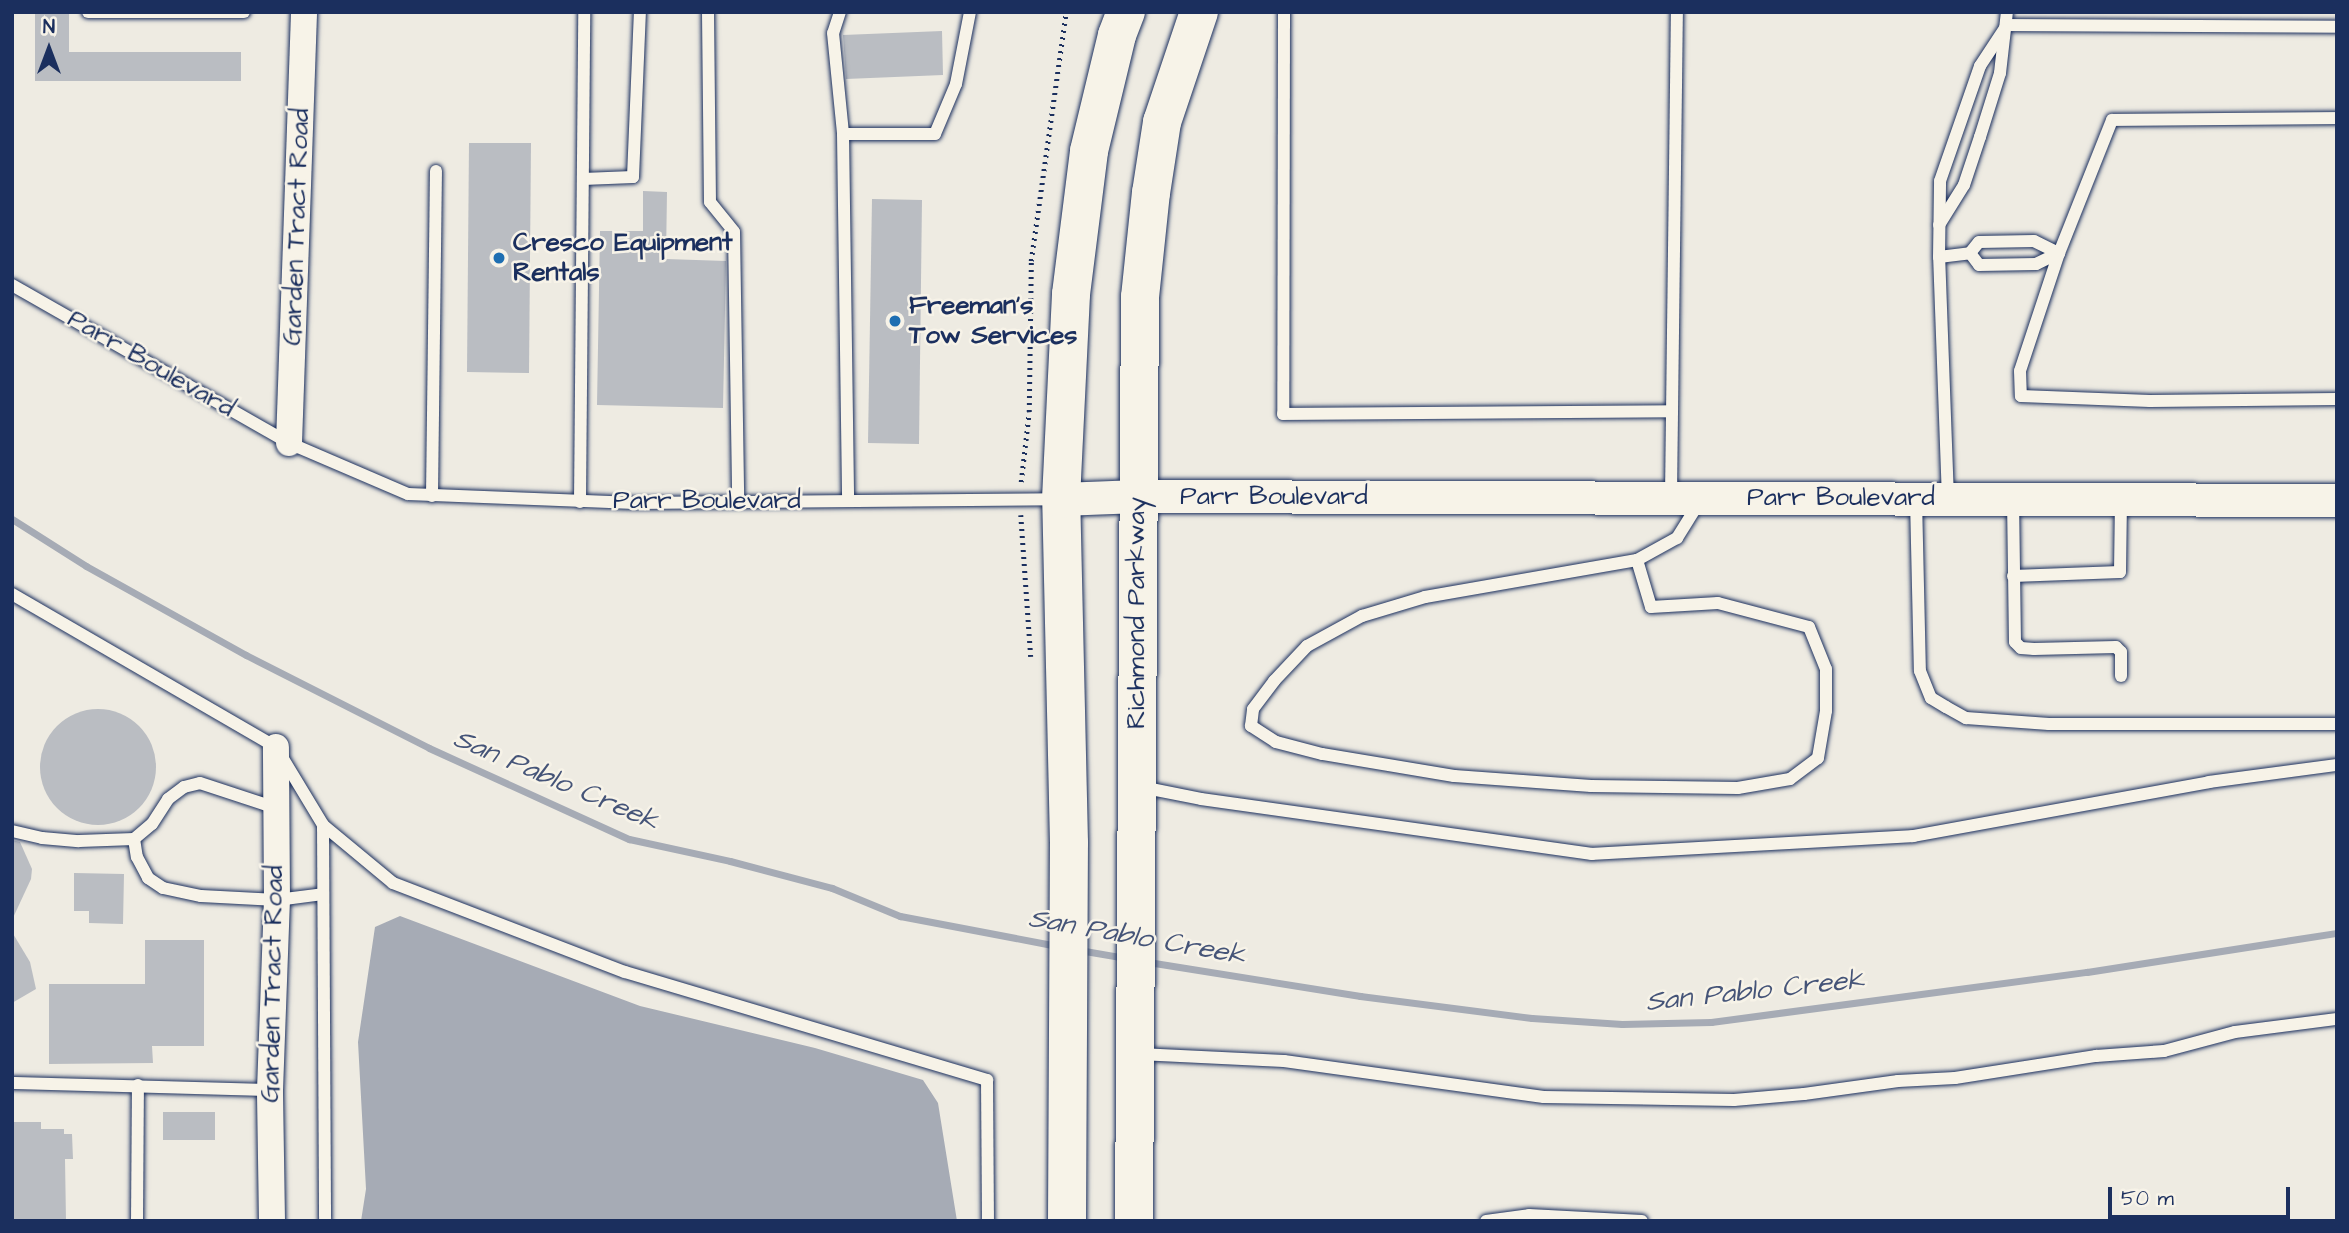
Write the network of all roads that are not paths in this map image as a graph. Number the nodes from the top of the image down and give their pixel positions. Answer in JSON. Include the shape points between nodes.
{"nodes":[{"id":1,"x":88,"y":12,"type":"edge"},
{"id":2,"x":244,"y":12,"type":"edge"},
{"id":3,"x":304,"y":12,"type":"edge"},
{"id":4,"x":584,"y":12,"type":"edge"},
{"id":5,"x":640,"y":12,"type":"edge"},
{"id":6,"x":708,"y":12,"type":"edge"},
{"id":7,"x":840,"y":12,"type":"edge"},
{"id":8,"x":970,"y":12,"type":"edge"},
{"id":9,"x":1126,"y":12,"type":"edge"},
{"id":10,"x":1199,"y":12,"type":"edge"},
{"id":11,"x":1284,"y":12,"type":"edge"},
{"id":12,"x":1676,"y":12,"type":"edge"},
{"id":13,"x":2007,"y":19,"type":"edge"},
{"id":14,"x":2337,"y":27,"type":"edge"},
{"id":15,"x":2337,"y":118,"type":"edge"},
{"id":16,"x":843,"y":134,"type":"junction"},
{"id":17,"x":436,"y":171,"type":"dead end"},
{"id":18,"x":583,"y":179,"type":"junction"},
{"id":19,"x":1939,"y":225,"type":"junction"},
{"id":20,"x":1970,"y":253,"type":"junction"},
{"id":21,"x":2059,"y":253,"type":"junction"},
{"id":22,"x":1940,"y":257,"type":"junction"},
{"id":23,"x":12,"y":285,"type":"edge"},
{"id":24,"x":2337,"y":400,"type":"edge"},
{"id":25,"x":1671,"y":411,"type":"junction"},
{"id":26,"x":289,"y":443,"type":"junction"},
{"id":27,"x":432,"y":496,"type":"junction"},
{"id":28,"x":1138,"y":496,"type":"junction"},
{"id":29,"x":1686,"y":498,"type":"junction"},
{"id":30,"x":1060,"y":499,"type":"junction"},
{"id":31,"x":1932,"y":499,"type":"junction"},
{"id":32,"x":2013,"y":499,"type":"junction"},
{"id":33,"x":2121,"y":499,"type":"junction"},
{"id":34,"x":848,"y":500,"type":"junction"},
{"id":35,"x":2337,"y":500,"type":"edge"},
{"id":36,"x":738,"y":501,"type":"junction"},
{"id":37,"x":580,"y":502,"type":"junction"},
{"id":38,"x":1637,"y":560,"type":"junction"},
{"id":39,"x":2013,"y":576,"type":"junction"},
{"id":40,"x":12,"y":594,"type":"edge"},
{"id":41,"x":2120,"y":676,"type":"dead end"},
{"id":42,"x":2337,"y":723,"type":"edge"},
{"id":43,"x":276,"y":747,"type":"junction"},
{"id":44,"x":2337,"y":765,"type":"edge"},
{"id":45,"x":1136,"y":786,"type":"junction"},
{"id":46,"x":276,"y":808,"type":"junction"},
{"id":47,"x":323,"y":825,"type":"junction"},
{"id":48,"x":12,"y":831,"type":"edge"},
{"id":49,"x":134,"y":839,"type":"junction"},
{"id":50,"x":323,"y":894,"type":"junction"},
{"id":51,"x":277,"y":901,"type":"junction"},
{"id":52,"x":2337,"y":1019,"type":"edge"},
{"id":53,"x":1135,"y":1054,"type":"junction"},
{"id":54,"x":12,"y":1083,"type":"edge"},
{"id":55,"x":138,"y":1085,"type":"junction"},
{"id":56,"x":270,"y":1090,"type":"junction"},
{"id":57,"x":137,"y":1221,"type":"edge"},
{"id":58,"x":272,"y":1221,"type":"edge"},
{"id":59,"x":326,"y":1221,"type":"edge"},
{"id":60,"x":988,"y":1221,"type":"edge"},
{"id":61,"x":1067,"y":1221,"type":"edge"},
{"id":62,"x":1135,"y":1221,"type":"edge"},
{"id":63,"x":1486,"y":1221,"type":"edge"},
{"id":64,"x":1642,"y":1221,"type":"edge"}],
"edges":[{"from":1,"to":2,"type":"lane"},
{"from":3,"to":26,"type":"street","name":"Garden Tract Road"},
{"from":4,"to":18,"type":"lane"},
{"from":5,"to":18,"type":"lane","via":[[633,177]]},
{"from":6,"to":36,"type":"lane","via":[[710,202],[734,232]]},
{"from":7,"to":16,"type":"lane","via":[[834,33]]},
{"from":8,"to":16,"type":"lane","via":[[956,83],[935,134]]},
{"from":9,"to":30,"type":"highway","via":[[1089,151],[1071,294]]},
{"from":10,"to":28,"type":"highway","name":"Richmond Parkway","via":[[1162,122],[1151,193],[1140,297]]},
{"from":11,"to":25,"type":"lane","via":[[1283,414]]},
{"from":12,"to":25,"type":"lane"},
{"from":13,"to":14,"type":"lane"},
{"from":13,"to":19,"type":"lane","via":[[2000,74],[1971,164],[1964,185]]},
{"from":13,"to":19,"type":"lane","via":[[1980,66],[1940,181]]},
{"from":15,"to":21,"type":"lane","via":[[2112,120]]},
{"from":16,"to":34,"type":"lane"},
{"from":17,"to":27,"type":"lane"},
{"from":18,"to":37,"type":"lane"},
{"from":19,"to":22,"type":"lane"},
{"from":20,"to":21,"type":"lane","via":[[1979,242],[2035,241]]},
{"from":20,"to":21,"type":"lane","via":[[1979,265],[2036,264]]},
{"from":20,"to":22,"type":"lane"},
{"from":21,"to":24,"type":"lane","via":[[2020,371],[2021,396]]},
{"from":22,"to":31,"type":"lane"},
{"from":23,"to":26,"type":"lane","name":"Parr Boulevard"},
{"from":25,"to":29,"type":"lane"},
{"from":26,"to":27,"type":"lane","name":"Parr Boulevard","via":[[408,494]]},
{"from":27,"to":37,"type":"lane","name":"Parr Boulevard"},
{"from":28,"to":29,"type":"street","name":"Parr Boulevard"},
{"from":28,"to":30,"type":"street","name":"Parr Boulevard"},
{"from":28,"to":45,"type":"highway","name":"Richmond Parkway"},
{"from":29,"to":31,"type":"street","name":"Parr Boulevard"},
{"from":29,"to":38,"type":"lane","via":[[1676,538]]},
{"from":30,"to":34,"type":"lane","name":"Parr Boulevard"},
{"from":30,"to":61,"type":"highway","via":[[1069,843]]},
{"from":31,"to":32,"type":"street","name":"Parr Boulevard"},
{"from":31,"to":42,"type":"lane","via":[[1920,671],[1931,698],[1945,707],[1966,718],[2049,724]]},
{"from":32,"to":33,"type":"street","name":"Parr Boulevard"},
{"from":32,"to":39,"type":"lane"},
{"from":33,"to":35,"type":"street","name":"Parr Boulevard"},
{"from":33,"to":39,"type":"lane","via":[[2120,572]]},
{"from":34,"to":36,"type":"lane","name":"Parr Boulevard"},
{"from":36,"to":37,"type":"lane","name":"Parr Boulevard"},
{"from":38,"to":38,"type":"lane","via":[[1425,597],[1362,616],[1307,646],[1253,709],[1251,726],[1276,743],[1377,764],[1454,776],[1591,786],[1738,788],[1790,779],[1818,758],[1826,711],[1826,669],[1809,627],[1717,603],[1651,607]]},
{"from":39,"to":41,"type":"lane","via":[[2015,642],[2021,648],[2116,647]]},
{"from":40,"to":43,"type":"lane"},
{"from":43,"to":46,"type":"street","name":"Garden Tract Road"},
{"from":43,"to":47,"type":"lane"},
{"from":44,"to":45,"type":"lane","via":[[2209,782],[1913,836],[1592,854]]},
{"from":45,"to":53,"type":"highway","name":"Richmond Parkway"},
{"from":46,"to":49,"type":"lane","via":[[200,783],[184,787],[168,799],[152,824]]},
{"from":46,"to":51,"type":"street","name":"Garden Tract Road"},
{"from":47,"to":50,"type":"lane"},
{"from":47,"to":60,"type":"lane","via":[[393,883],[599,962],[987,1080]]},
{"from":48,"to":49,"type":"lane","via":[[79,841]]},
{"from":49,"to":51,"type":"lane","via":[[148,878],[163,888],[201,896]]},
{"from":50,"to":51,"type":"lane"},
{"from":50,"to":59,"type":"lane"},
{"from":51,"to":56,"type":"street","name":"Garden Tract Road"},
{"from":52,"to":53,"type":"lane","via":[[2235,1032],[2164,1051],[1734,1100],[1544,1097],[1284,1061]]},
{"from":53,"to":62,"type":"highway","name":"Richmond Parkway"},
{"from":54,"to":55,"type":"lane"},
{"from":55,"to":56,"type":"lane"},
{"from":55,"to":57,"type":"lane"},
{"from":56,"to":58,"type":"street","name":"Garden Tract Road"},
{"from":63,"to":64,"type":"lane","via":[[1529,1215]]}]}
